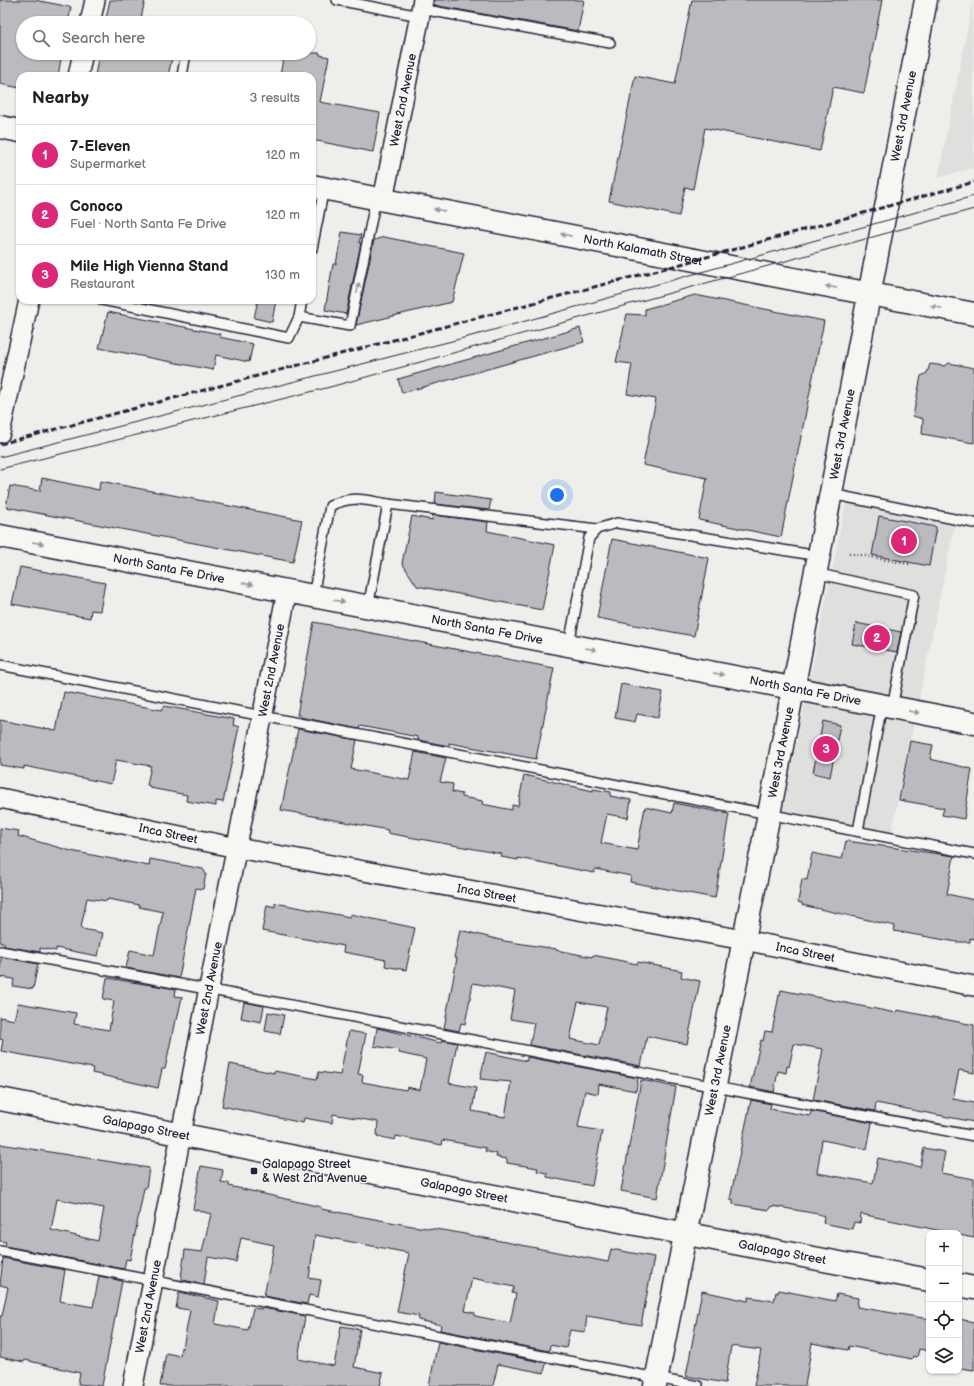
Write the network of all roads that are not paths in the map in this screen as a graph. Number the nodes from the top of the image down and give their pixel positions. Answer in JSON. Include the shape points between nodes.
{"nodes":[{"id":1,"x":95,"y":0,"type":"edge"},
{"id":2,"x":337,"y":0,"type":"edge"},
{"id":3,"x":926,"y":0,"type":"edge"},
{"id":4,"x":422,"y":8,"type":"edge"},
{"id":5,"x":92,"y":16,"type":"edge"},
{"id":6,"x":610,"y":43,"type":"dead end"},
{"id":7,"x":81,"y":60,"type":"edge"},
{"id":8,"x":185,"y":60,"type":"edge"},
{"id":9,"x":79,"y":72,"type":"edge"},
{"id":10,"x":183,"y":72,"type":"edge"},
{"id":11,"x":0,"y":127,"type":"edge"},
{"id":12,"x":16,"y":130,"type":"edge"},
{"id":13,"x":318,"y":187,"type":"edge"},
{"id":14,"x":380,"y":199,"type":"junction"},
{"id":15,"x":316,"y":208,"type":"edge"},
{"id":16,"x":870,"y":294,"type":"junction"},
{"id":17,"x":28,"y":304,"type":"edge"},
{"id":18,"x":122,"y":304,"type":"edge"},
{"id":19,"x":301,"y":304,"type":"edge"},
{"id":20,"x":974,"y":314,"type":"edge"},
{"id":21,"x":299,"y":317,"type":"junction"},
{"id":22,"x":0,"y":433,"type":"edge"},
{"id":23,"x":831,"y":494,"type":"junction"},
{"id":24,"x":388,"y":504,"type":"junction"},
{"id":25,"x":974,"y":524,"type":"edge"},
{"id":26,"x":597,"y":529,"type":"junction"},
{"id":27,"x":0,"y":536,"type":"edge"},
{"id":28,"x":817,"y":565,"type":"junction"},
{"id":29,"x":287,"y":591,"type":"junction"},
{"id":30,"x":313,"y":596,"type":"junction"},
{"id":31,"x":368,"y":607,"type":"junction"},
{"id":32,"x":569,"y":645,"type":"junction"},
{"id":33,"x":0,"y":665,"type":"edge"},
{"id":34,"x":793,"y":688,"type":"junction"},
{"id":35,"x":887,"y":706,"type":"junction"},
{"id":36,"x":263,"y":716,"type":"junction"},
{"id":37,"x":974,"y":723,"type":"edge"},
{"id":38,"x":0,"y":798,"type":"edge"},
{"id":39,"x":769,"y":814,"type":"junction"},
{"id":40,"x":858,"y":832,"type":"junction"},
{"id":41,"x":237,"y":848,"type":"junction"},
{"id":42,"x":974,"y":854,"type":"edge"},
{"id":43,"x":744,"y":940,"type":"junction"},
{"id":44,"x":0,"y":951,"type":"edge"},
{"id":45,"x":974,"y":986,"type":"edge"},
{"id":46,"x":209,"y":988,"type":"junction"},
{"id":47,"x":715,"y":1088,"type":"junction"},
{"id":48,"x":0,"y":1099,"type":"edge"},
{"id":49,"x":181,"y":1134,"type":"junction"},
{"id":50,"x":974,"y":1136,"type":"edge"},
{"id":51,"x":684,"y":1234,"type":"junction"},
{"id":52,"x":0,"y":1252,"type":"edge"},
{"id":53,"x":926,"y":1279,"type":"edge"},
{"id":54,"x":152,"y":1282,"type":"junction"},
{"id":55,"x":962,"y":1286,"type":"edge"},
{"id":56,"x":974,"y":1288,"type":"edge"},
{"id":57,"x":656,"y":1382,"type":"edge"},
{"id":58,"x":133,"y":1386,"type":"edge"},
{"id":59,"x":698,"y":1386,"type":"edge"}],
"edges":[{"from":1,"to":5,"type":"street"},
{"from":2,"to":4,"type":"lane"},
{"from":3,"to":16,"type":"street","name":"West 3rd Avenue"},
{"from":4,"to":6,"type":"lane"},
{"from":4,"to":14,"type":"street","name":"West 2nd Avenue"},
{"from":7,"to":9,"type":"street"},
{"from":8,"to":10,"type":"lane"},
{"from":11,"to":12,"type":"street"},
{"from":13,"to":14,"type":"street","name":"North Kalamath Street"},
{"from":13,"to":15,"type":"lane"},
{"from":16,"to":14,"type":"street","name":"North Kalamath Street","one_way":true},
{"from":21,"to":14,"type":"lane","one_way":true,"via":[[350,326]]},
{"from":20,"to":16,"type":"street","name":"North Kalamath Street","one_way":true},
{"from":16,"to":23,"type":"street","name":"West 3rd Avenue"},
{"from":17,"to":22,"type":"street"},
{"from":18,"to":21,"type":"lane","via":[[289,338]]},
{"from":19,"to":21,"type":"lane"},
{"from":23,"to":25,"type":"lane"},
{"from":23,"to":28,"type":"street","name":"West 3rd Avenue"},
{"from":24,"to":26,"type":"lane"},
{"from":24,"to":30,"type":"lane","via":[[352,498],[330,506]]},
{"from":24,"to":31,"type":"lane"},
{"from":26,"to":28,"type":"lane","via":[[617,523]]},
{"from":26,"to":32,"type":"lane","via":[[589,538]]},
{"from":27,"to":29,"type":"street","name":"North Santa Fe Drive","one_way":true},
{"from":28,"to":34,"type":"street","name":"West 3rd Avenue"},
{"from":28,"to":35,"type":"lane","via":[[914,596]]},
{"from":29,"to":30,"type":"street","name":"North Santa Fe Drive"},
{"from":29,"to":36,"type":"street","name":"West 2nd Avenue"},
{"from":30,"to":31,"type":"street","name":"North Santa Fe Drive","one_way":true},
{"from":31,"to":32,"type":"street","name":"North Santa Fe Drive"},
{"from":32,"to":34,"type":"street","name":"North Santa Fe Drive","one_way":true},
{"from":33,"to":36,"type":"lane"},
{"from":34,"to":35,"type":"street","name":"North Santa Fe Drive"},
{"from":34,"to":39,"type":"street","name":"West 3rd Avenue"},
{"from":35,"to":37,"type":"street","name":"North Santa Fe Drive","one_way":true},
{"from":35,"to":40,"type":"lane"},
{"from":36,"to":39,"type":"lane"},
{"from":36,"to":41,"type":"street","name":"West 2nd Avenue"},
{"from":38,"to":41,"type":"street","name":"Inca Street"},
{"from":39,"to":40,"type":"lane"},
{"from":39,"to":43,"type":"street","name":"West 3rd Avenue"},
{"from":40,"to":42,"type":"lane"},
{"from":41,"to":43,"type":"street","name":"Inca Street"},
{"from":41,"to":46,"type":"street","name":"West 2nd Avenue"},
{"from":43,"to":45,"type":"street","name":"Inca Street"},
{"from":43,"to":47,"type":"street","name":"West 3rd Avenue"},
{"from":44,"to":46,"type":"lane"},
{"from":46,"to":47,"type":"lane"},
{"from":46,"to":49,"type":"street","name":"West 2nd Avenue"},
{"from":47,"to":50,"type":"lane"},
{"from":47,"to":51,"type":"street","name":"West 3rd Avenue"},
{"from":48,"to":49,"type":"street","name":"Galapago Street"},
{"from":49,"to":51,"type":"street","name":"Galapago Street"},
{"from":49,"to":54,"type":"street","name":"West 2nd Avenue"},
{"from":51,"to":53,"type":"street","name":"Galapago Street"},
{"from":51,"to":57,"type":"street","name":"West 3rd Avenue"},
{"from":52,"to":54,"type":"lane"},
{"from":54,"to":57,"type":"lane"},
{"from":54,"to":58,"type":"street","name":"West 2nd Avenue"},
{"from":55,"to":56,"type":"street"},
{"from":57,"to":59,"type":"lane"}]}
